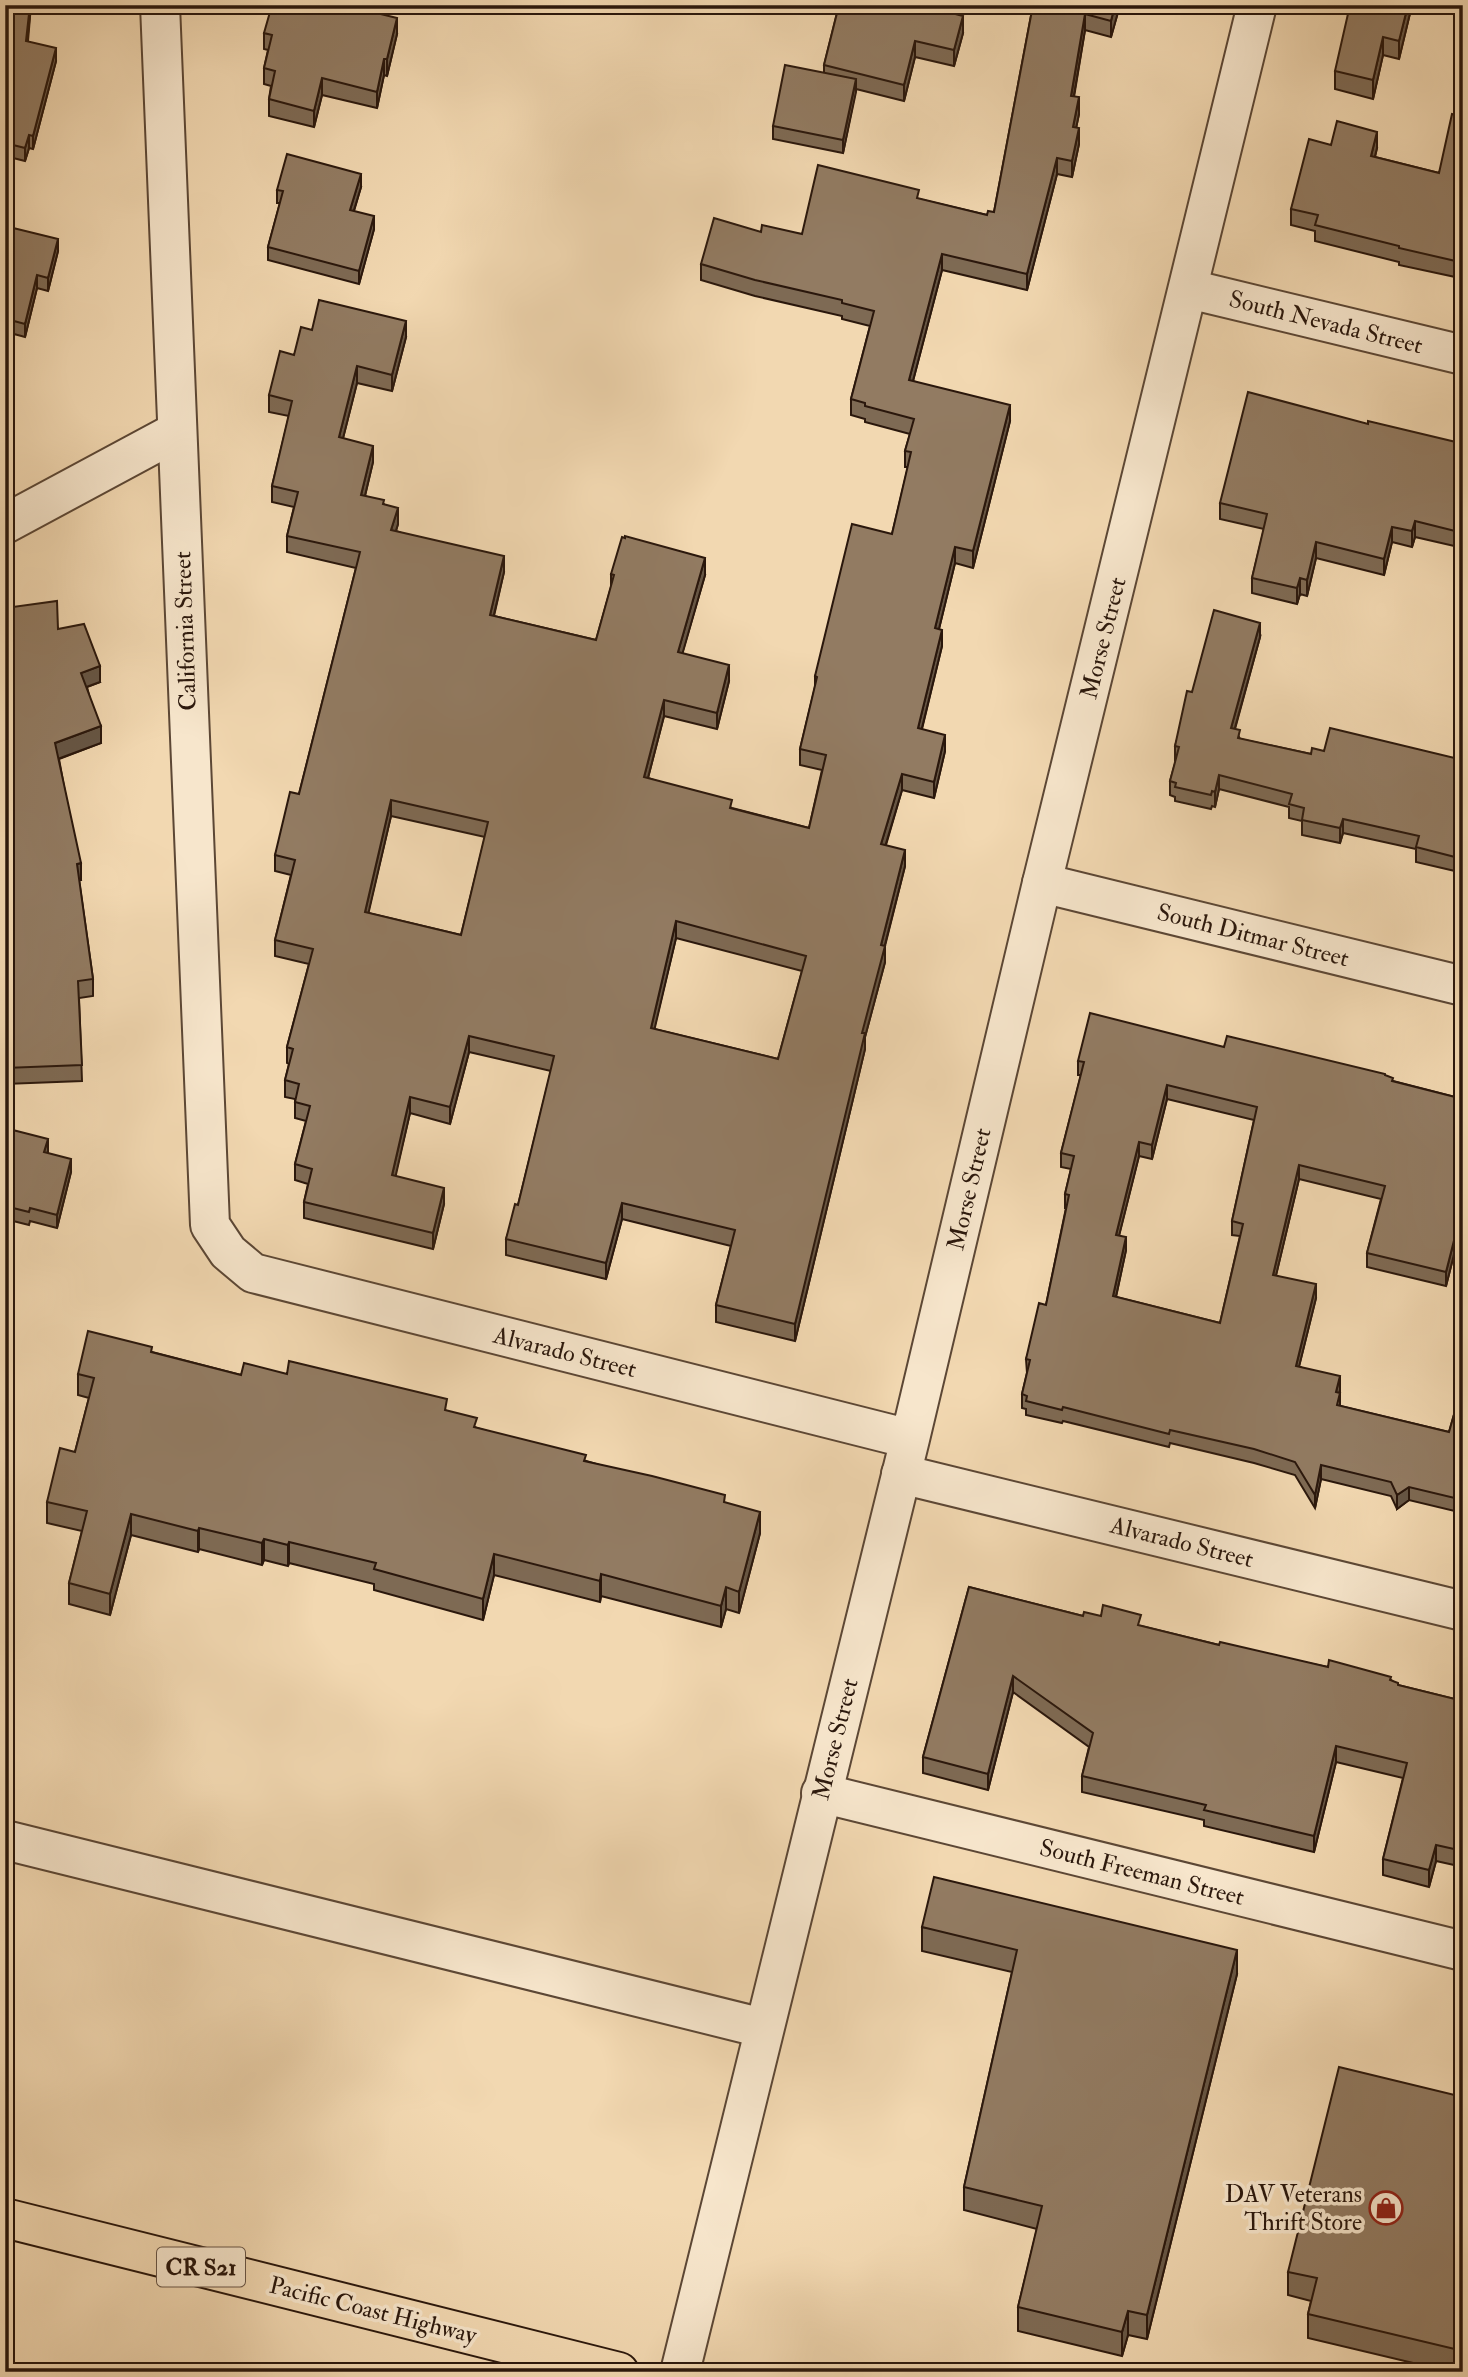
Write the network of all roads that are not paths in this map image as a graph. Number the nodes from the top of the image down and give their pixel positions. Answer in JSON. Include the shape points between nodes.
{"nodes":[{"id":1,"x":160,"y":5,"type":"edge"},
{"id":2,"x":1257,"y":5,"type":"edge"},
{"id":3,"x":1189,"y":289,"type":"junction"},
{"id":4,"x":1463,"y":355,"type":"edge"},
{"id":5,"x":176,"y":432,"type":"junction"},
{"id":6,"x":5,"y":524,"type":"edge"},
{"id":7,"x":1042,"y":883,"type":"junction"},
{"id":8,"x":1463,"y":986,"type":"edge"},
{"id":9,"x":228,"y":1252,"type":"joint"},
{"id":10,"x":905,"y":1456,"type":"junction"},
{"id":11,"x":1463,"y":1611,"type":"edge"},
{"id":12,"x":821,"y":1793,"type":"junction"},
{"id":13,"x":5,"y":1840,"type":"edge"},
{"id":14,"x":1463,"y":1951,"type":"edge"},
{"id":15,"x":763,"y":2028,"type":"junction"},
{"id":16,"x":5,"y":2218,"type":"edge"},
{"id":17,"x":619,"y":2372,"type":"edge"},
{"id":18,"x":680,"y":2372,"type":"edge"}],
"edges":[{"from":1,"to":5,"type":"street","name":"California Street"},
{"from":2,"to":3,"type":"street","name":"Morse Street"},
{"from":3,"to":4,"type":"street","name":"South Nevada Street"},
{"from":3,"to":7,"type":"street","name":"Morse Street"},
{"from":5,"to":6,"type":"street"},
{"from":5,"to":9,"type":"street","name":"California Street","via":[[211,1225]]},
{"from":7,"to":8,"type":"street","name":"South Ditmar Street"},
{"from":7,"to":10,"type":"street","name":"Morse Street"},
{"from":9,"to":10,"type":"street","name":"Alvarado Street","via":[[253,1273]]},
{"from":10,"to":11,"type":"street","name":"Alvarado Street"},
{"from":10,"to":12,"type":"street","name":"Morse Street"},
{"from":12,"to":14,"type":"street","name":"South Freeman Street"},
{"from":12,"to":15,"type":"street","name":"Morse Street"},
{"from":13,"to":15,"type":"street"},
{"from":15,"to":18,"type":"street","name":"Morse Street"},
{"from":16,"to":17,"type":"main road","name":"Pacific Coast Highway","number":"CR S21"}]}
